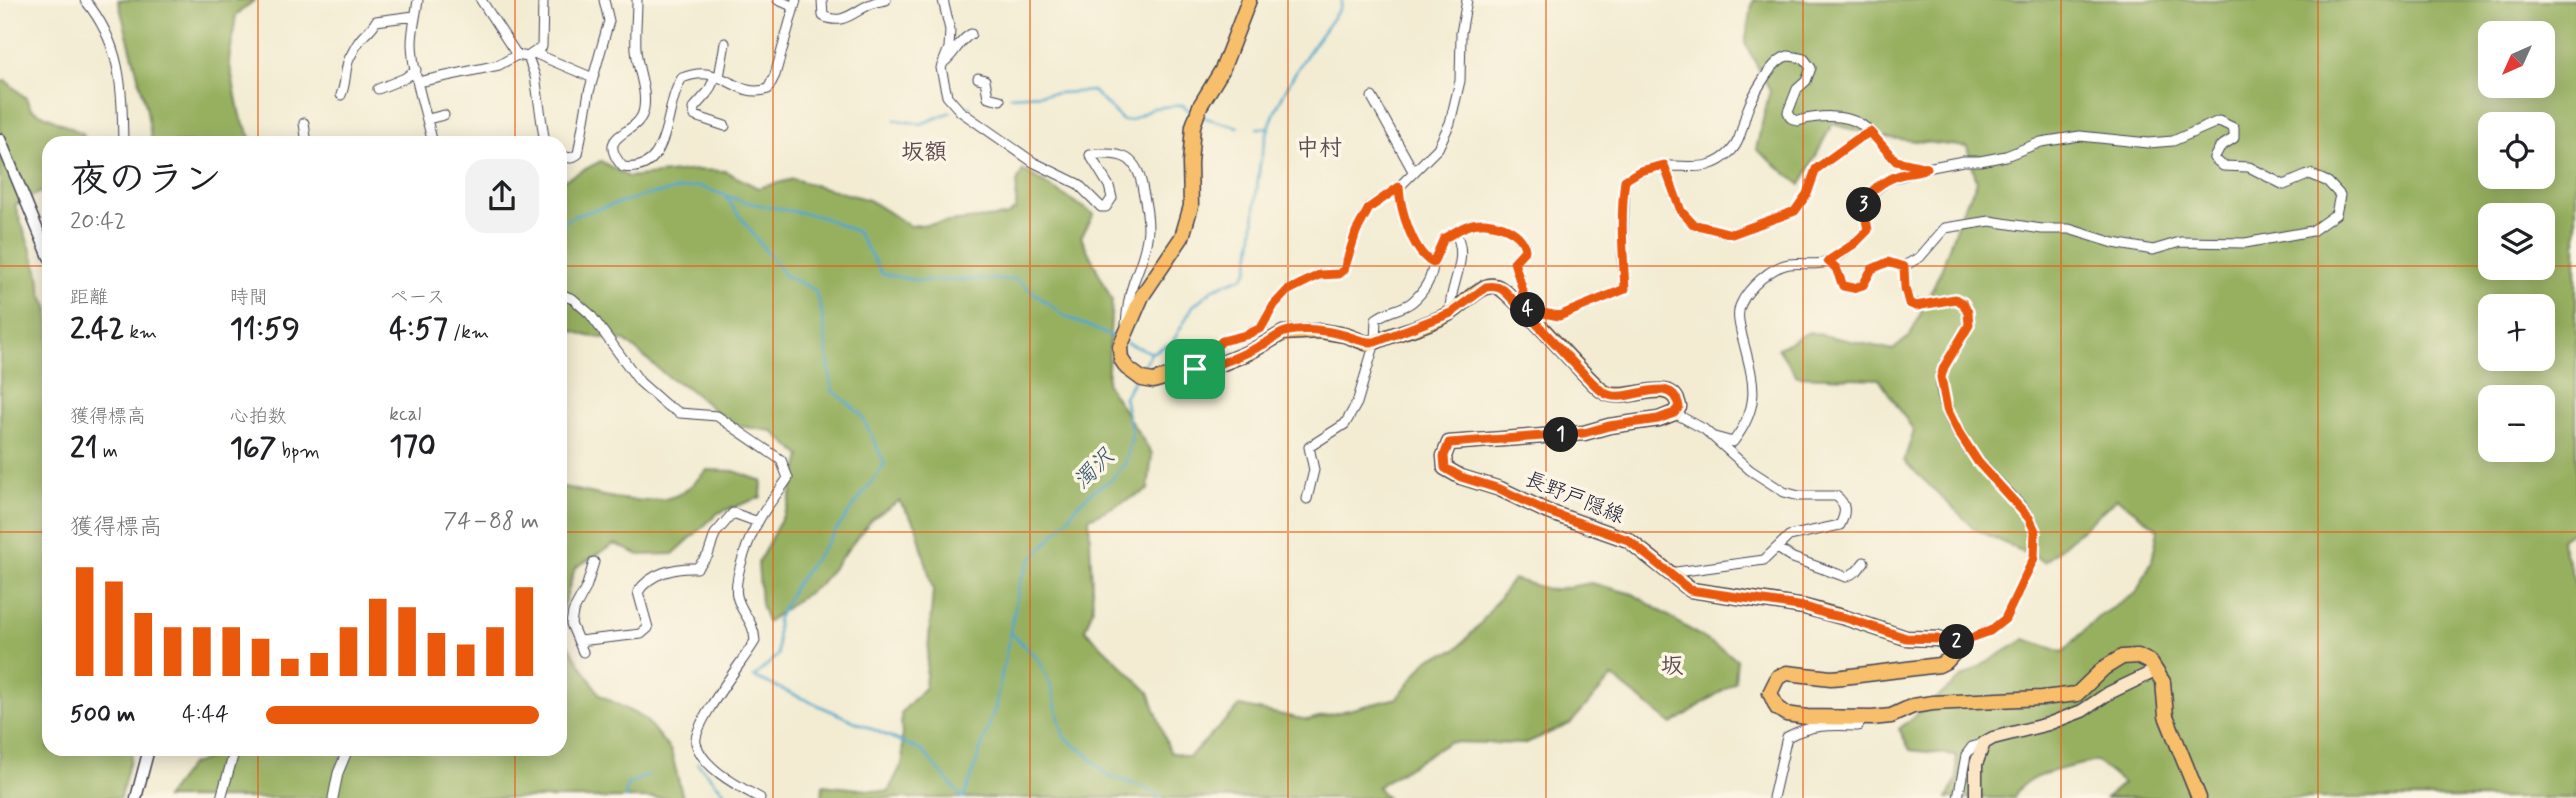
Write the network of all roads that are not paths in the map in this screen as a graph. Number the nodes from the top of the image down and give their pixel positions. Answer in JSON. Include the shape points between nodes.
{"nodes":[{"id":1,"x":85,"y":0,"type":"edge"},
{"id":2,"x":418,"y":0,"type":"edge"},
{"id":3,"x":481,"y":0,"type":"edge"},
{"id":4,"x":543,"y":0,"type":"edge"},
{"id":5,"x":604,"y":0,"type":"edge"},
{"id":6,"x":637,"y":0,"type":"edge"},
{"id":7,"x":778,"y":0,"type":"edge"},
{"id":8,"x":822,"y":0,"type":"edge"},
{"id":9,"x":886,"y":0,"type":"edge"},
{"id":10,"x":943,"y":0,"type":"edge"},
{"id":11,"x":1249,"y":0,"type":"edge"},
{"id":12,"x":1467,"y":0,"type":"edge"},
{"id":13,"x":795,"y":4,"type":"edge"},
{"id":14,"x":414,"y":16,"type":"junction"},
{"id":15,"x":971,"y":34,"type":"dead end"},
{"id":16,"x":725,"y":43,"type":"dead end"},
{"id":17,"x":517,"y":55,"type":"junction"},
{"id":18,"x":531,"y":55,"type":"junction"},
{"id":19,"x":942,"y":64,"type":"junction"},
{"id":20,"x":416,"y":70,"type":"junction"},
{"id":21,"x":718,"y":76,"type":"junction"},
{"id":22,"x":593,"y":78,"type":"junction"},
{"id":23,"x":978,"y":78,"type":"dead end"},
{"id":24,"x":418,"y":82,"type":"junction"},
{"id":25,"x":378,"y":89,"type":"dead end"},
{"id":26,"x":341,"y":95,"type":"dead end"},
{"id":27,"x":1373,"y":97,"type":"dead end"},
{"id":28,"x":1000,"y":100,"type":"dead end"},
{"id":29,"x":444,"y":115,"type":"dead end"},
{"id":30,"x":428,"y":119,"type":"junction"},
{"id":31,"x":304,"y":123,"type":"dead end"},
{"id":32,"x":725,"y":126,"type":"dead end"},
{"id":33,"x":1870,"y":132,"type":"junction"},
{"id":34,"x":123,"y":136,"type":"edge"},
{"id":35,"x":306,"y":136,"type":"edge"},
{"id":36,"x":431,"y":136,"type":"edge"},
{"id":37,"x":542,"y":136,"type":"edge"},
{"id":38,"x":0,"y":139,"type":"edge"},
{"id":39,"x":567,"y":157,"type":"edge"},
{"id":40,"x":1664,"y":165,"type":"junction"},
{"id":41,"x":1927,"y":168,"type":"junction"},
{"id":42,"x":1413,"y":171,"type":"junction"},
{"id":43,"x":1399,"y":187,"type":"junction"},
{"id":44,"x":1456,"y":234,"type":"junction"},
{"id":45,"x":42,"y":240,"type":"edge"},
{"id":46,"x":1828,"y":261,"type":"junction"},
{"id":47,"x":1433,"y":263,"type":"junction"},
{"id":48,"x":1904,"y":267,"type":"junction"},
{"id":49,"x":567,"y":297,"type":"edge"},
{"id":50,"x":1521,"y":309,"type":"junction"},
{"id":51,"x":1451,"y":313,"type":"junction"},
{"id":52,"x":1125,"y":332,"type":"junction"},
{"id":53,"x":1375,"y":342,"type":"junction"},
{"id":54,"x":1195,"y":369,"type":"junction"},
{"id":55,"x":1674,"y":413,"type":"junction"},
{"id":56,"x":1711,"y":436,"type":"junction"},
{"id":57,"x":1307,"y":499,"type":"dead end"},
{"id":58,"x":758,"y":522,"type":"junction"},
{"id":59,"x":1777,"y":548,"type":"junction"},
{"id":60,"x":594,"y":562,"type":"dead end"},
{"id":61,"x":1864,"y":562,"type":"dead end"},
{"id":62,"x":1669,"y":573,"type":"junction"},
{"id":63,"x":579,"y":641,"type":"junction"},
{"id":64,"x":1951,"y":645,"type":"junction"},
{"id":65,"x":583,"y":652,"type":"dead end"},
{"id":66,"x":2155,"y":671,"type":"junction"},
{"id":67,"x":1863,"y":719,"type":"junction"},
{"id":68,"x":1984,"y":743,"type":"junction"},
{"id":69,"x":147,"y":756,"type":"edge"},
{"id":70,"x":233,"y":756,"type":"edge"},
{"id":71,"x":345,"y":756,"type":"edge"},
{"id":72,"x":135,"y":798,"type":"edge"},
{"id":73,"x":221,"y":798,"type":"edge"},
{"id":74,"x":333,"y":798,"type":"edge"},
{"id":75,"x":760,"y":798,"type":"edge"},
{"id":76,"x":1773,"y":798,"type":"edge"},
{"id":77,"x":1958,"y":798,"type":"edge"},
{"id":78,"x":1976,"y":798,"type":"edge"},
{"id":79,"x":2199,"y":798,"type":"edge"}],
"edges":[{"from":1,"to":34,"type":"street","via":[[112,42],[122,92]]},
{"from":2,"to":14,"type":"street"},
{"from":3,"to":17,"type":"street"},
{"from":4,"to":18,"type":"street","via":[[542,47]]},
{"from":5,"to":22,"type":"street","via":[[609,21]]},
{"from":6,"to":21,"type":"street","via":[[636,50],[645,107],[639,122],[612,146],[623,167],[635,169],[655,157],[674,89],[682,78],[703,72]]},
{"from":7,"to":13,"type":"street"},
{"from":8,"to":9,"type":"street","via":[[823,16],[837,21]]},
{"from":10,"to":19,"type":"street","via":[[950,30]]},
{"from":11,"to":52,"type":"main road","via":[[1222,70],[1193,126],[1191,206],[1182,237],[1142,296]]},
{"from":12,"to":42,"type":"street","via":[[1460,81],[1450,122],[1438,148]]},
{"from":13,"to":21,"type":"street","via":[[768,89],[757,93]]},
{"from":14,"to":20,"type":"street"},
{"from":14,"to":26,"type":"street","via":[[376,21],[371,35],[358,43],[350,56]]},
{"from":15,"to":19,"type":"street"},
{"from":16,"to":21,"type":"street"},
{"from":17,"to":18,"type":"street"},
{"from":17,"to":24,"type":"street","via":[[499,65]]},
{"from":18,"to":22,"type":"street"},
{"from":18,"to":37,"type":"street"},
{"from":19,"to":52,"type":"street","via":[[947,96],[960,111],[1034,162],[1078,184],[1101,207],[1112,198],[1090,155],[1122,155],[1140,171],[1148,232]]},
{"from":20,"to":24,"type":"street"},
{"from":20,"to":25,"type":"street"},
{"from":21,"to":32,"type":"street","via":[[693,109],[695,116]]},
{"from":22,"to":39,"type":"street","via":[[578,153]]},
{"from":23,"to":28,"type":"street","via":[[985,80],[988,97]]},
{"from":24,"to":30,"type":"street"},
{"from":27,"to":42,"type":"street"},
{"from":29,"to":30,"type":"street"},
{"from":30,"to":36,"type":"street"},
{"from":31,"to":35,"type":"street"},
{"from":33,"to":40,"type":"street","via":[[1816,169],[1795,211],[1732,234],[1693,224],[1681,211]]},
{"from":33,"to":40,"type":"street","via":[[1847,119],[1791,118],[1788,112],[1797,89],[1811,68],[1804,59],[1788,56],[1776,62],[1762,83],[1729,153],[1707,167]]},
{"from":33,"to":41,"type":"street","via":[[1896,161]]},
{"from":38,"to":45,"type":"street"},
{"from":40,"to":50,"type":"street","via":[[1625,180],[1625,289],[1559,316]]},
{"from":41,"to":46,"type":"street","via":[[1888,180],[1868,196],[1864,206],[1868,230]]},
{"from":41,"to":48,"type":"street","via":[[2006,156],[2042,142],[2080,136],[2173,141],[2219,121],[2234,128],[2234,138],[2214,158],[2223,166],[2249,167],[2284,185],[2310,174],[2328,182],[2340,195],[2336,214],[2312,231],[2245,243],[2180,242],[2153,250],[2069,229],[1990,221],[1945,228],[1920,257]]},
{"from":42,"to":43,"type":"street"},
{"from":43,"to":47,"type":"street","via":[[1419,253]]},
{"from":43,"to":54,"type":"street","via":[[1369,208],[1344,270],[1319,275],[1287,291],[1261,328],[1222,341]]},
{"from":44,"to":47,"type":"street","via":[[1444,238]]},
{"from":44,"to":50,"type":"street","via":[[1470,225],[1488,223],[1516,234],[1524,243],[1525,250],[1514,262],[1523,291]]},
{"from":44,"to":51,"type":"street","via":[[1461,256]]},
{"from":46,"to":48,"type":"street","via":[[1843,286],[1853,288],[1863,285],[1872,269],[1888,262]]},
{"from":46,"to":56,"type":"street","via":[[1774,269],[1741,304],[1739,324],[1753,381],[1752,405],[1747,424],[1733,442]]},
{"from":47,"to":53,"type":"street","via":[[1431,279],[1412,302],[1376,319]]},
{"from":48,"to":64,"type":"street","via":[[1909,303],[1916,306],[1955,299],[1968,312],[1969,325],[1941,377],[1947,409],[1978,462],[2029,518],[2035,531],[2034,558],[2005,619],[1990,631]]},
{"from":49,"to":58,"type":"street","via":[[590,314],[640,382],[666,405],[680,413],[716,416],[781,460],[788,478]]},
{"from":50,"to":51,"type":"main road","via":[[1505,291],[1493,286]]},
{"from":50,"to":55,"type":"main road","via":[[1608,395],[1671,391],[1678,398]]},
{"from":51,"to":53,"type":"main road"},
{"from":52,"to":54,"type":"main road","via":[[1119,347],[1121,359],[1142,379],[1153,382]]},
{"from":53,"to":54,"type":"main road","via":[[1299,330],[1283,333],[1213,367]]},
{"from":53,"to":57,"type":"street","via":[[1357,403],[1345,424],[1309,447],[1314,470]]},
{"from":55,"to":56,"type":"street"},
{"from":55,"to":62,"type":"main road","name":"長野戸隠線","via":[[1584,433],[1449,443],[1444,456],[1445,468],[1461,477],[1628,540]]},
{"from":56,"to":59,"type":"street","via":[[1784,492],[1836,496],[1843,501],[1840,524],[1789,536]]},
{"from":58,"to":63,"type":"street","via":[[733,513],[715,534],[697,568],[673,569],[645,581],[638,592],[648,628],[641,634]]},
{"from":58,"to":75,"type":"street","via":[[737,583],[737,595],[753,624],[755,641],[705,716],[696,742],[703,756],[732,784]]},
{"from":59,"to":61,"type":"street","via":[[1846,578]]},
{"from":59,"to":62,"type":"street","via":[[1764,560]]},
{"from":60,"to":63,"type":"street","via":[[573,612],[571,624]]},
{"from":62,"to":64,"type":"main road","name":"長野戸隠線","via":[[1690,590],[1805,607],[1906,638],[1938,639]]},
{"from":63,"to":65,"type":"street"},
{"from":64,"to":67,"type":"main road","via":[[1954,653],[1939,665],[1831,678],[1787,673],[1771,687],[1771,698],[1786,714]]},
{"from":66,"to":67,"type":"main road","via":[[2138,656],[2122,657],[2077,694],[1933,703]]},
{"from":66,"to":68,"type":"main road","via":[[2082,711]]},
{"from":66,"to":79,"type":"main road","via":[[2163,682],[2166,716]]},
{"from":67,"to":76,"type":"street","via":[[1858,726],[1804,728],[1787,737]]},
{"from":68,"to":77,"type":"street","via":[[1966,755]]},
{"from":68,"to":78,"type":"main road","via":[[1976,764]]},
{"from":69,"to":72,"type":"street"},
{"from":70,"to":73,"type":"street"},
{"from":71,"to":74,"type":"street"}]}
